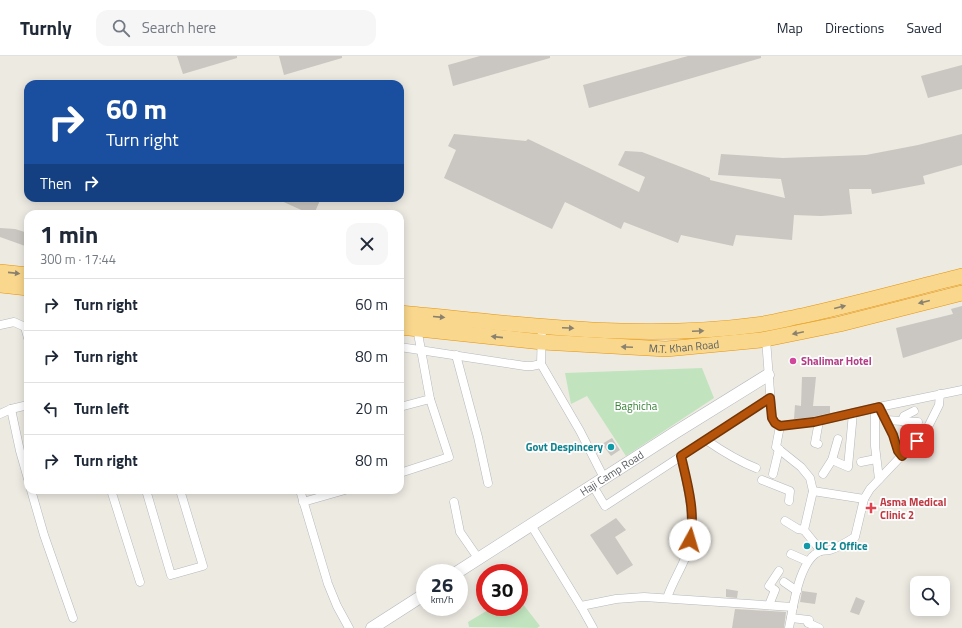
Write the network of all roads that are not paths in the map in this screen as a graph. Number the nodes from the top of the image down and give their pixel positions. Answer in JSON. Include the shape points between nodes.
{"nodes":[{"id":1,"x":0,"y":272,"type":"edge"},
{"id":2,"x":24,"y":275,"type":"edge"},
{"id":3,"x":962,"y":276,"type":"edge"},
{"id":4,"x":0,"y":286,"type":"edge"},
{"id":5,"x":24,"y":288,"type":"edge"},
{"id":6,"x":962,"y":293,"type":"edge"},
{"id":7,"x":404,"y":313,"type":"edge"},
{"id":8,"x":0,"y":325,"type":"edge"},
{"id":9,"x":24,"y":327,"type":"edge"},
{"id":10,"x":404,"y":327,"type":"edge"},
{"id":11,"x":542,"y":327,"type":"junction"},
{"id":12,"x":417,"y":328,"type":"junction"},
{"id":13,"x":766,"y":339,"type":"junction"},
{"id":14,"x":542,"y":342,"type":"junction"},
{"id":15,"x":404,"y":348,"type":"edge"},
{"id":16,"x":421,"y":350,"type":"junction"},
{"id":17,"x":456,"y":355,"type":"junction"},
{"id":18,"x":541,"y":364,"type":"junction"},
{"id":19,"x":768,"y":375,"type":"junction"},
{"id":20,"x":962,"y":390,"type":"edge"},
{"id":21,"x":940,"y":394,"type":"junction"},
{"id":22,"x":430,"y":398,"type":"junction"},
{"id":23,"x":770,"y":398,"type":"junction"},
{"id":24,"x":24,"y":406,"type":"edge"},
{"id":25,"x":404,"y":407,"type":"edge"},
{"id":26,"x":877,"y":407,"type":"junction"},
{"id":27,"x":12,"y":409,"type":"junction"},
{"id":28,"x":914,"y":410,"type":"dead end"},
{"id":29,"x":0,"y":412,"type":"edge"},
{"id":30,"x":853,"y":413,"type":"junction"},
{"id":31,"x":886,"y":420,"type":"junction"},
{"id":32,"x":819,"y":421,"type":"junction"},
{"id":33,"x":902,"y":421,"type":"junction"},
{"id":34,"x":918,"y":422,"type":"dead end"},
{"id":35,"x":780,"y":426,"type":"junction"},
{"id":36,"x":838,"y":439,"type":"dead end"},
{"id":37,"x":706,"y":440,"type":"junction"},
{"id":38,"x":818,"y":444,"type":"dead end"},
{"id":39,"x":779,"y":449,"type":"junction"},
{"id":40,"x":681,"y":456,"type":"junction"},
{"id":41,"x":902,"y":456,"type":"junction"},
{"id":42,"x":876,"y":459,"type":"junction"},
{"id":43,"x":832,"y":460,"type":"junction"},
{"id":44,"x":861,"y":462,"type":"dead end"},
{"id":45,"x":24,"y":465,"type":"edge"},
{"id":46,"x":756,"y":468,"type":"dead end"},
{"id":47,"x":404,"y":472,"type":"edge"},
{"id":48,"x":773,"y":474,"type":"dead end"},
{"id":49,"x":823,"y":474,"type":"dead end"},
{"id":50,"x":604,"y":478,"type":"junction"},
{"id":51,"x":880,"y":479,"type":"junction"},
{"id":52,"x":762,"y":480,"type":"dead end"},
{"id":53,"x":488,"y":482,"type":"dead end"},
{"id":54,"x":593,"y":486,"type":"junction"},
{"id":55,"x":813,"y":491,"type":"junction"},
{"id":56,"x":32,"y":494,"type":"edge"},
{"id":57,"x":112,"y":494,"type":"edge"},
{"id":58,"x":147,"y":494,"type":"edge"},
{"id":59,"x":181,"y":494,"type":"edge"},
{"id":60,"x":301,"y":494,"type":"edge"},
{"id":61,"x":331,"y":494,"type":"edge"},
{"id":62,"x":864,"y":498,"type":"junction"},
{"id":63,"x":789,"y":501,"type":"dead end"},
{"id":64,"x":303,"y":502,"type":"junction"},
{"id":65,"x":454,"y":502,"type":"dead end"},
{"id":66,"x":785,"y":521,"type":"dead end"},
{"id":67,"x":531,"y":525,"type":"junction"},
{"id":68,"x":804,"y":530,"type":"junction"},
{"id":69,"x":821,"y":551,"type":"junction"},
{"id":70,"x":791,"y":554,"type":"dead end"},
{"id":71,"x":478,"y":558,"type":"junction"},
{"id":72,"x":807,"y":561,"type":"junction"},
{"id":73,"x":468,"y":565,"type":"edge"},
{"id":74,"x":779,"y":571,"type":"dead end"},
{"id":75,"x":140,"y":582,"type":"dead end"},
{"id":76,"x":784,"y":582,"type":"dead end"},
{"id":77,"x":797,"y":591,"type":"junction"},
{"id":78,"x":667,"y":598,"type":"junction"},
{"id":79,"x":416,"y":600,"type":"edge"},
{"id":80,"x":769,"y":605,"type":"junction"},
{"id":81,"x":581,"y":606,"type":"junction"},
{"id":82,"x":793,"y":607,"type":"junction"},
{"id":83,"x":73,"y":618,"type":"dead end"},
{"id":84,"x":791,"y":618,"type":"junction"},
{"id":85,"x":349,"y":628,"type":"edge"},
{"id":86,"x":372,"y":628,"type":"edge"},
{"id":87,"x":593,"y":628,"type":"edge"},
{"id":88,"x":790,"y":628,"type":"edge"},
{"id":89,"x":820,"y":628,"type":"edge"}],
"edges":[{"from":1,"to":2,"type":"highway","one_way":true},
{"from":11,"to":3,"type":"highway","name":"M.T. Khan Road","one_way":true,"via":[[662,333],[758,325],[834,309]]},
{"from":4,"to":5,"type":"highway"},
{"from":6,"to":13,"type":"highway","name":"M.T. Khan Road","one_way":true,"via":[[840,324]]},
{"from":7,"to":11,"type":"highway","name":"M.T. Khan Road","one_way":true},
{"from":8,"to":9,"type":"street","via":[[14,322]]},
{"from":10,"to":12,"type":"highway","name":"M.T. Khan Road"},
{"from":11,"to":14,"type":"street"},
{"from":14,"to":12,"type":"highway","name":"M.T. Khan Road","one_way":true},
{"from":12,"to":16,"type":"street"},
{"from":13,"to":14,"type":"highway","name":"M.T. Khan Road","one_way":true,"via":[[666,349]]},
{"from":13,"to":19,"type":"street"},
{"from":14,"to":18,"type":"street"},
{"from":15,"to":16,"type":"street"},
{"from":16,"to":17,"type":"street"},
{"from":16,"to":22,"type":"street"},
{"from":17,"to":18,"type":"street","via":[[525,366]]},
{"from":17,"to":53,"type":"street"},
{"from":18,"to":50,"type":"street"},
{"from":19,"to":23,"type":"street"},
{"from":19,"to":50,"type":"street","name":"Haji Camp Road"},
{"from":20,"to":21,"type":"street"},
{"from":21,"to":26,"type":"street"},
{"from":21,"to":41,"type":"street","via":[[939,405],[930,425]]},
{"from":22,"to":25,"type":"street"},
{"from":22,"to":47,"type":"street","via":[[449,457]]},
{"from":23,"to":35,"type":"street","via":[[772,418]]},
{"from":23,"to":37,"type":"street"},
{"from":24,"to":27,"type":"street"},
{"from":26,"to":30,"type":"street"},
{"from":26,"to":31,"type":"street"},
{"from":26,"to":42,"type":"street"},
{"from":27,"to":29,"type":"street"},
{"from":27,"to":45,"type":"street"},
{"from":28,"to":33,"type":"street","via":[[904,416]]},
{"from":30,"to":32,"type":"street"},
{"from":30,"to":43,"type":"street","via":[[848,467]]},
{"from":31,"to":33,"type":"street"},
{"from":31,"to":41,"type":"street"},
{"from":32,"to":35,"type":"street"},
{"from":32,"to":38,"type":"street","via":[[815,443]]},
{"from":33,"to":34,"type":"street"},
{"from":35,"to":39,"type":"street","via":[[776,447]]},
{"from":36,"to":43,"type":"street"},
{"from":37,"to":40,"type":"street"},
{"from":37,"to":46,"type":"street"},
{"from":39,"to":48,"type":"street"},
{"from":39,"to":55,"type":"street","via":[[810,478]]},
{"from":40,"to":54,"type":"street","via":[[605,506]]},
{"from":40,"to":78,"type":"street","via":[[690,501],[692,529],[686,556]]},
{"from":41,"to":51,"type":"street"},
{"from":42,"to":44,"type":"street"},
{"from":42,"to":51,"type":"street"},
{"from":43,"to":49,"type":"street"},
{"from":50,"to":54,"type":"street","name":"Haji Camp Road"},
{"from":51,"to":62,"type":"street"},
{"from":52,"to":63,"type":"street","via":[[790,491]]},
{"from":54,"to":67,"type":"street","name":"Haji Camp Road"},
{"from":55,"to":62,"type":"street"},
{"from":55,"to":68,"type":"street"},
{"from":56,"to":83,"type":"street"},
{"from":57,"to":75,"type":"street"},
{"from":58,"to":59,"type":"street","via":[[171,575],[203,566]]},
{"from":60,"to":64,"type":"street"},
{"from":61,"to":64,"type":"street"},
{"from":62,"to":69,"type":"street","via":[[855,537],[831,550]]},
{"from":64,"to":85,"type":"street","via":[[328,584]]},
{"from":65,"to":71,"type":"street","via":[[460,532]]},
{"from":66,"to":68,"type":"street"},
{"from":67,"to":71,"type":"street","name":"Haji Camp Road"},
{"from":67,"to":81,"type":"street"},
{"from":68,"to":69,"type":"street"},
{"from":69,"to":72,"type":"street"},
{"from":70,"to":72,"type":"street"},
{"from":71,"to":73,"type":"street","name":"Haji Camp Road"},
{"from":72,"to":77,"type":"street"},
{"from":74,"to":80,"type":"street","via":[[769,586],[775,590]]},
{"from":76,"to":77,"type":"street"},
{"from":77,"to":82,"type":"street"},
{"from":78,"to":80,"type":"street"},
{"from":78,"to":81,"type":"street","via":[[616,599]]},
{"from":79,"to":86,"type":"street"},
{"from":80,"to":82,"type":"street"},
{"from":81,"to":87,"type":"street"},
{"from":82,"to":84,"type":"street"},
{"from":84,"to":88,"type":"street"},
{"from":84,"to":89,"type":"street","via":[[809,620],[808,624]]}]}
